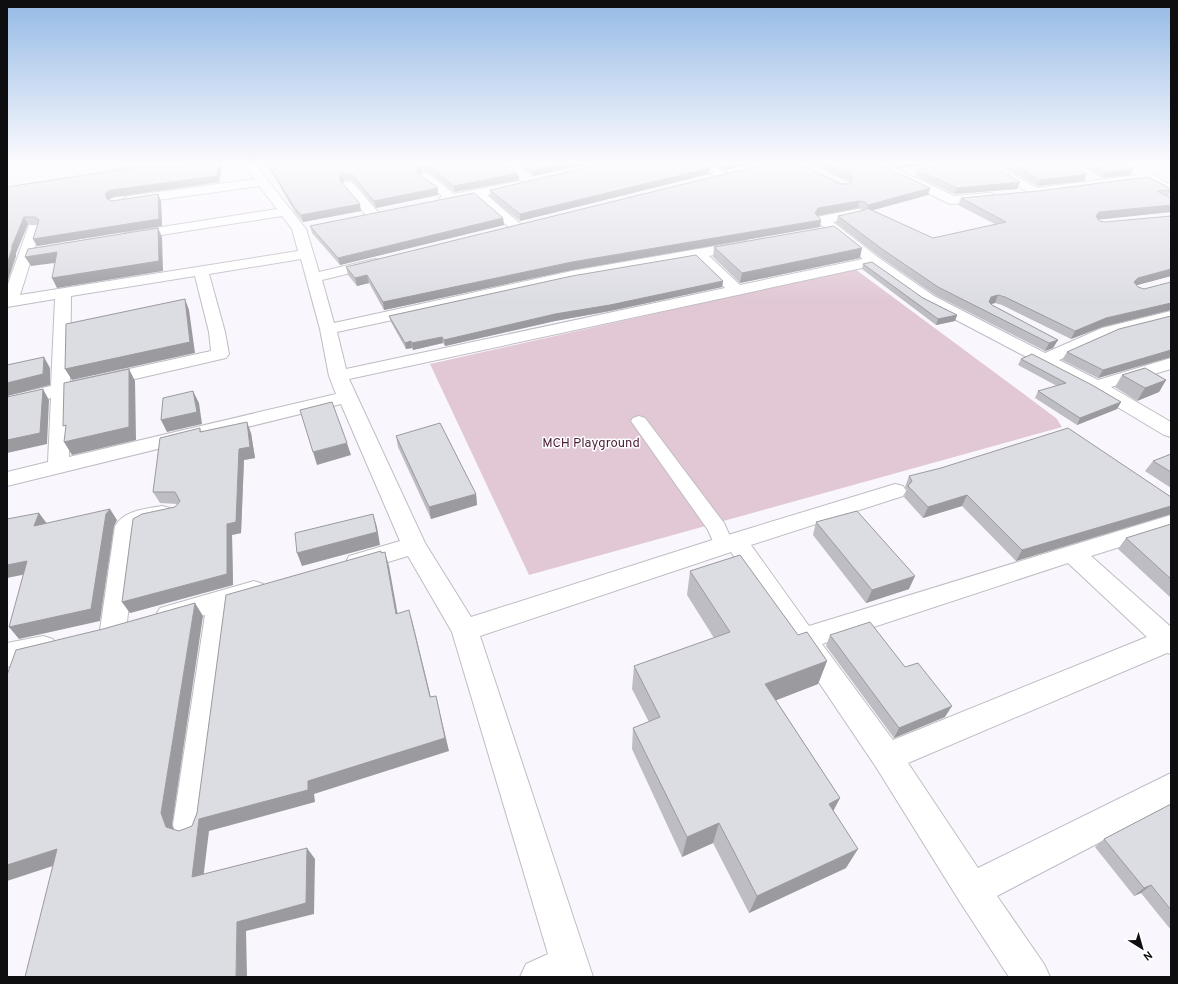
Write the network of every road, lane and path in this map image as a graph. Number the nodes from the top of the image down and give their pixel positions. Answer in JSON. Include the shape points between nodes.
{"nodes":[{"id":1,"x":287,"y":209,"type":"edge"},
{"id":2,"x":367,"y":209,"type":"edge"},
{"id":3,"x":496,"y":209,"type":"edge"},
{"id":4,"x":387,"y":212,"type":"edge"},
{"id":5,"x":858,"y":213,"type":"edge"},
{"id":6,"x":372,"y":215,"type":"junction"},
{"id":7,"x":358,"y":218,"type":"edge"},
{"id":8,"x":299,"y":222,"type":"junction"},
{"id":9,"x":532,"y":223,"type":"edge"},
{"id":10,"x":517,"y":227,"type":"junction"},
{"id":11,"x":34,"y":228,"type":"edge"},
{"id":12,"x":502,"y":231,"type":"edge"},
{"id":13,"x":116,"y":239,"type":"edge"},
{"id":14,"x":758,"y":242,"type":"edge"},
{"id":15,"x":40,"y":251,"type":"edge"},
{"id":16,"x":698,"y":253,"type":"junction"},
{"id":17,"x":24,"y":254,"type":"junction"},
{"id":18,"x":306,"y":254,"type":"junction"},
{"id":19,"x":388,"y":259,"type":"edge"},
{"id":20,"x":874,"y":261,"type":"junction"},
{"id":21,"x":201,"y":271,"type":"junction"},
{"id":22,"x":313,"y":278,"type":"junction"},
{"id":23,"x":736,"y":290,"type":"junction"},
{"id":24,"x":63,"y":294,"type":"junction"},
{"id":25,"x":9,"y":302,"type":"edge"},
{"id":26,"x":1171,"y":316,"type":"edge"},
{"id":27,"x":328,"y":329,"type":"junction"},
{"id":28,"x":1050,"y":337,"type":"edge"},
{"id":29,"x":1071,"y":348,"type":"junction"},
{"id":30,"x":1045,"y":359,"type":"junction"},
{"id":31,"x":1171,"y":363,"type":"edge"},
{"id":32,"x":343,"y":386,"type":"junction"},
{"id":33,"x":1096,"y":386,"type":"junction"},
{"id":34,"x":60,"y":389,"type":"junction"},
{"id":35,"x":7,"y":402,"type":"edge"},
{"id":36,"x":639,"y":421,"type":"dead end"},
{"id":37,"x":1171,"y":432,"type":"edge"},
{"id":38,"x":58,"y":467,"type":"junction"},
{"id":39,"x":7,"y":479,"type":"edge"},
{"id":40,"x":895,"y":491,"type":"dead end"},
{"id":41,"x":172,"y":511,"type":"edge"},
{"id":42,"x":1171,"y":523,"type":"edge"},
{"id":43,"x":730,"y":543,"type":"junction"},
{"id":44,"x":414,"y":546,"type":"junction"},
{"id":45,"x":1072,"y":553,"type":"junction"},
{"id":46,"x":340,"y":567,"type":"edge"},
{"id":47,"x":272,"y":586,"type":"edge"},
{"id":48,"x":220,"y":601,"type":"junction"},
{"id":49,"x":110,"y":630,"type":"junction"},
{"id":50,"x":465,"y":630,"type":"junction"},
{"id":51,"x":802,"y":639,"type":"junction"},
{"id":52,"x":1170,"y":642,"type":"edge"},
{"id":53,"x":11,"y":654,"type":"edge"},
{"id":54,"x":7,"y":682,"type":"edge"},
{"id":55,"x":887,"y":757,"type":"junction"},
{"id":56,"x":1171,"y":788,"type":"edge"},
{"id":57,"x":189,"y":825,"type":"dead end"},
{"id":58,"x":972,"y":890,"type":"junction"},
{"id":59,"x":561,"y":973,"type":"edge"},
{"id":60,"x":1031,"y":977,"type":"edge"}],
"edges":[{"from":1,"to":8,"type":"street"},
{"from":2,"to":6,"type":"street"},
{"from":3,"to":10,"type":"street"},
{"from":4,"to":6,"type":"street"},
{"from":5,"to":20,"type":"street","via":[[822,220],[826,231]]},
{"from":6,"to":7,"type":"street"},
{"from":8,"to":13,"type":"street"},
{"from":8,"to":18,"type":"street"},
{"from":9,"to":10,"type":"street"},
{"from":10,"to":12,"type":"street"},
{"from":11,"to":17,"type":"street"},
{"from":14,"to":16,"type":"street"},
{"from":15,"to":17,"type":"street"},
{"from":16,"to":23,"type":"street"},
{"from":16,"to":27,"type":"street","via":[[572,276]]},
{"from":17,"to":25,"type":"street"},
{"from":18,"to":21,"type":"street"},
{"from":18,"to":22,"type":"street"},
{"from":19,"to":22,"type":"street"},
{"from":20,"to":23,"type":"street"},
{"from":20,"to":30,"type":"street","via":[[928,299]]},
{"from":21,"to":24,"type":"street"},
{"from":21,"to":34,"type":"street","via":[[220,354]]},
{"from":22,"to":27,"type":"street"},
{"from":23,"to":32,"type":"street"},
{"from":24,"to":25,"type":"street"},
{"from":24,"to":34,"type":"street"},
{"from":26,"to":29,"type":"street","via":[[1108,332]]},
{"from":27,"to":32,"type":"street"},
{"from":28,"to":29,"type":"street"},
{"from":29,"to":30,"type":"street"},
{"from":30,"to":33,"type":"street"},
{"from":31,"to":33,"type":"street"},
{"from":32,"to":38,"type":"street"},
{"from":32,"to":44,"type":"street"},
{"from":33,"to":37,"type":"street"},
{"from":34,"to":35,"type":"street"},
{"from":34,"to":38,"type":"street"},
{"from":36,"to":43,"type":"lane"},
{"from":38,"to":39,"type":"street"},
{"from":40,"to":43,"type":"street"},
{"from":41,"to":49,"type":"street","via":[[136,520],[127,526]]},
{"from":42,"to":45,"type":"street"},
{"from":43,"to":50,"type":"street"},
{"from":43,"to":51,"type":"street"},
{"from":44,"to":46,"type":"street"},
{"from":44,"to":50,"type":"street"},
{"from":45,"to":51,"type":"street"},
{"from":45,"to":52,"type":"street"},
{"from":47,"to":48,"type":"street"},
{"from":48,"to":49,"type":"street"},
{"from":48,"to":57,"type":"street"},
{"from":49,"to":53,"type":"street"},
{"from":50,"to":59,"type":"street"},
{"from":51,"to":55,"type":"street"},
{"from":52,"to":55,"type":"street"},
{"from":53,"to":54,"type":"street"},
{"from":55,"to":58,"type":"street"},
{"from":56,"to":58,"type":"street"},
{"from":58,"to":60,"type":"street"}]}
